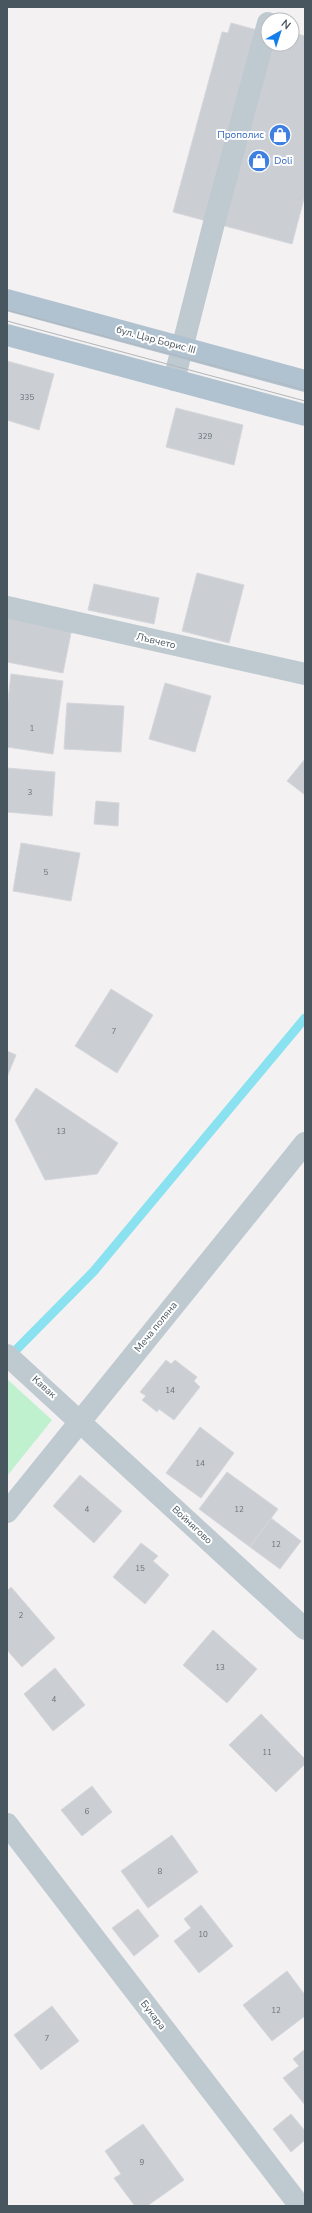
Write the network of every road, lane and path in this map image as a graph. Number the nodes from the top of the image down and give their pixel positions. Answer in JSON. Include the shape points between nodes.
{"nodes":[{"id":1,"x":260,"y":52,"type":"edge"},
{"id":2,"x":7,"y":300,"type":"edge"},
{"id":3,"x":7,"y":335,"type":"edge"},
{"id":4,"x":183,"y":347,"type":"junction"},
{"id":5,"x":174,"y":380,"type":"junction"},
{"id":6,"x":305,"y":381,"type":"edge"},
{"id":7,"x":305,"y":415,"type":"edge"},
{"id":8,"x":7,"y":607,"type":"edge"},
{"id":9,"x":305,"y":674,"type":"edge"},
{"id":10,"x":305,"y":1143,"type":"edge"},
{"id":11,"x":12,"y":1359,"type":"edge"},
{"id":12,"x":80,"y":1420,"type":"junction"},
{"id":13,"x":7,"y":1512,"type":"edge"},
{"id":14,"x":305,"y":1629,"type":"edge"},
{"id":15,"x":7,"y":1824,"type":"edge"},
{"id":16,"x":300,"y":2206,"type":"edge"}],
"edges":[{"from":1,"to":4,"type":"street"},
{"from":2,"to":4,"type":"main road","name":"бул. Цар Борис III"},
{"from":3,"to":5,"type":"main road"},
{"from":4,"to":5,"type":"street"},
{"from":4,"to":6,"type":"main road","name":"бул. Цар Борис III"},
{"from":5,"to":7,"type":"main road"},
{"from":8,"to":9,"type":"street","name":"Лъвчето"},
{"from":10,"to":12,"type":"street","name":"Меча поляна"},
{"from":11,"to":12,"type":"street","name":"Кавак"},
{"from":12,"to":13,"type":"street","name":"Меча поляна"},
{"from":12,"to":14,"type":"street","name":"Войнягово"},
{"from":15,"to":16,"type":"street","name":"Букара"}]}
